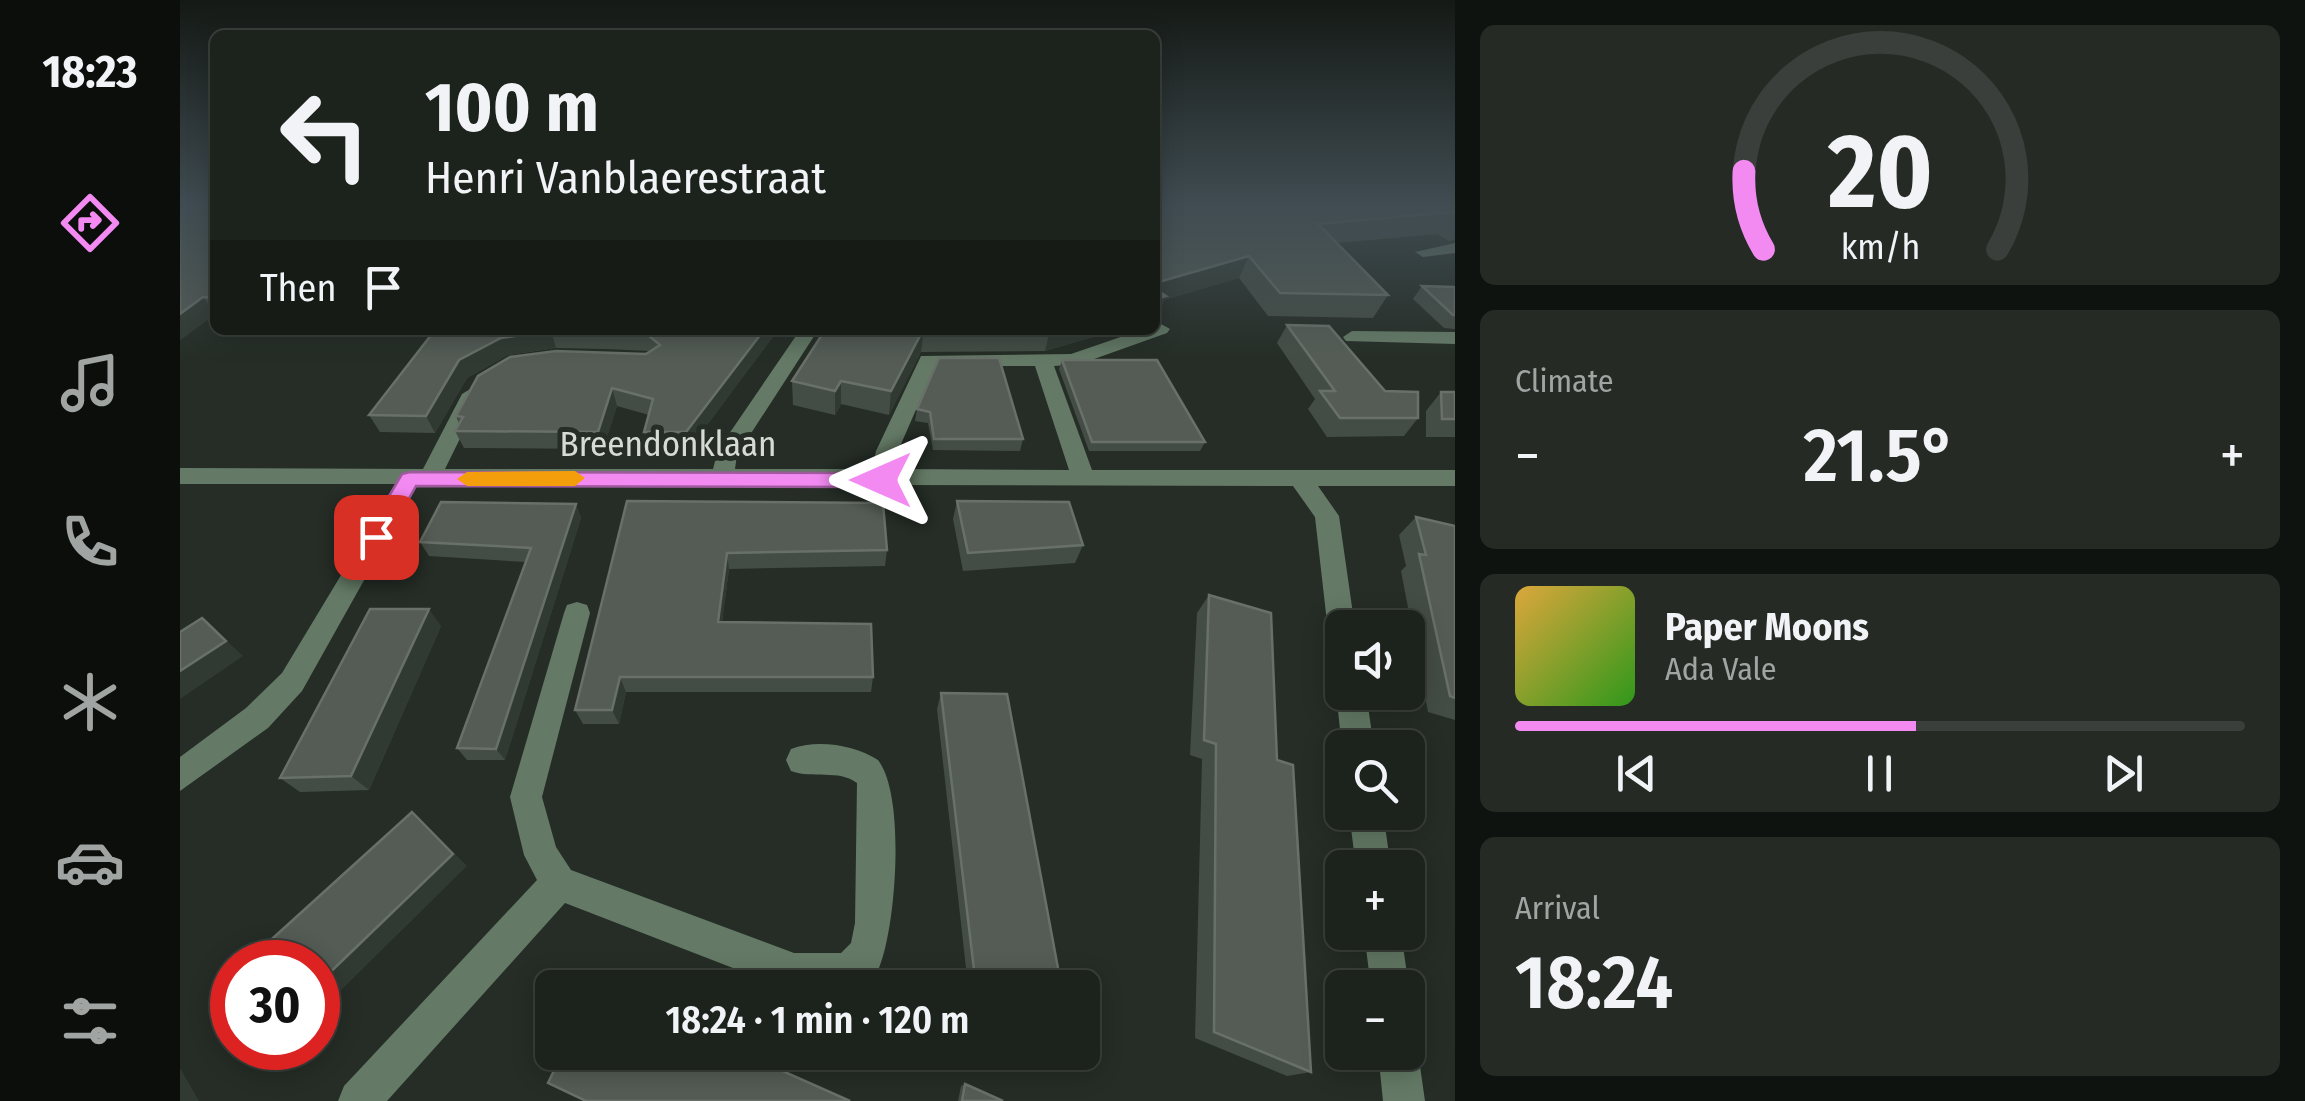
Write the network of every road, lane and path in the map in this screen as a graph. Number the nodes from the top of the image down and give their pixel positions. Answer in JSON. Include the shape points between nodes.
{"nodes":[{"id":1,"x":806,"y":335,"type":"edge"},
{"id":2,"x":1145,"y":335,"type":"edge"},
{"id":3,"x":1352,"y":337,"type":"dead end"},
{"id":4,"x":1455,"y":338,"type":"edge"},
{"id":5,"x":1043,"y":360,"type":"junction"},
{"id":6,"x":486,"y":378,"type":"edge"},
{"id":7,"x":180,"y":476,"type":"edge"},
{"id":8,"x":1300,"y":478,"type":"junction"},
{"id":9,"x":1455,"y":478,"type":"edge"},
{"id":10,"x":419,"y":479,"type":"junction"},
{"id":11,"x":723,"y":479,"type":"junction"},
{"id":12,"x":881,"y":480,"type":"junction"},
{"id":13,"x":1084,"y":480,"type":"junction"},
{"id":14,"x":1339,"y":610,"type":"edge"},
{"id":15,"x":578,"y":613,"type":"dead end"},
{"id":16,"x":802,"y":760,"type":"dead end"},
{"id":17,"x":180,"y":776,"type":"edge"},
{"id":18,"x":559,"y":883,"type":"junction"},
{"id":19,"x":1400,"y":1070,"type":"edge"},
{"id":20,"x":359,"y":1101,"type":"edge"},
{"id":21,"x":1404,"y":1101,"type":"edge"}],
"edges":[{"from":1,"to":11,"type":"street","via":[[726,455]]},
{"from":2,"to":5,"type":"street","via":[[1074,360]]},
{"from":3,"to":4,"type":"street"},
{"from":5,"to":12,"type":"street","via":[[928,360],[887,450]]},
{"from":5,"to":13,"type":"street"},
{"from":6,"to":10,"type":"street"},
{"from":7,"to":10,"type":"street","name":"Breendonklaan"},
{"from":8,"to":9,"type":"street","name":"Breendonklaan"},
{"from":8,"to":13,"type":"street","name":"Breendonklaan"},
{"from":8,"to":14,"type":"street","via":[[1327,516]]},
{"from":10,"to":11,"type":"street","name":"Breendonklaan"},
{"from":10,"to":17,"type":"street","via":[[300,672],[270,707]]},
{"from":11,"to":12,"type":"street","name":"Breendonklaan"},
{"from":12,"to":13,"type":"street","name":"Breendonklaan"},
{"from":15,"to":18,"type":"street","via":[[526,797],[541,855]]},
{"from":16,"to":18,"type":"street","via":[[853,764],[872,778],[873,927],[866,955],[855,966],[827,974],[794,972]]},
{"from":18,"to":20,"type":"street"},
{"from":19,"to":21,"type":"street"}]}
